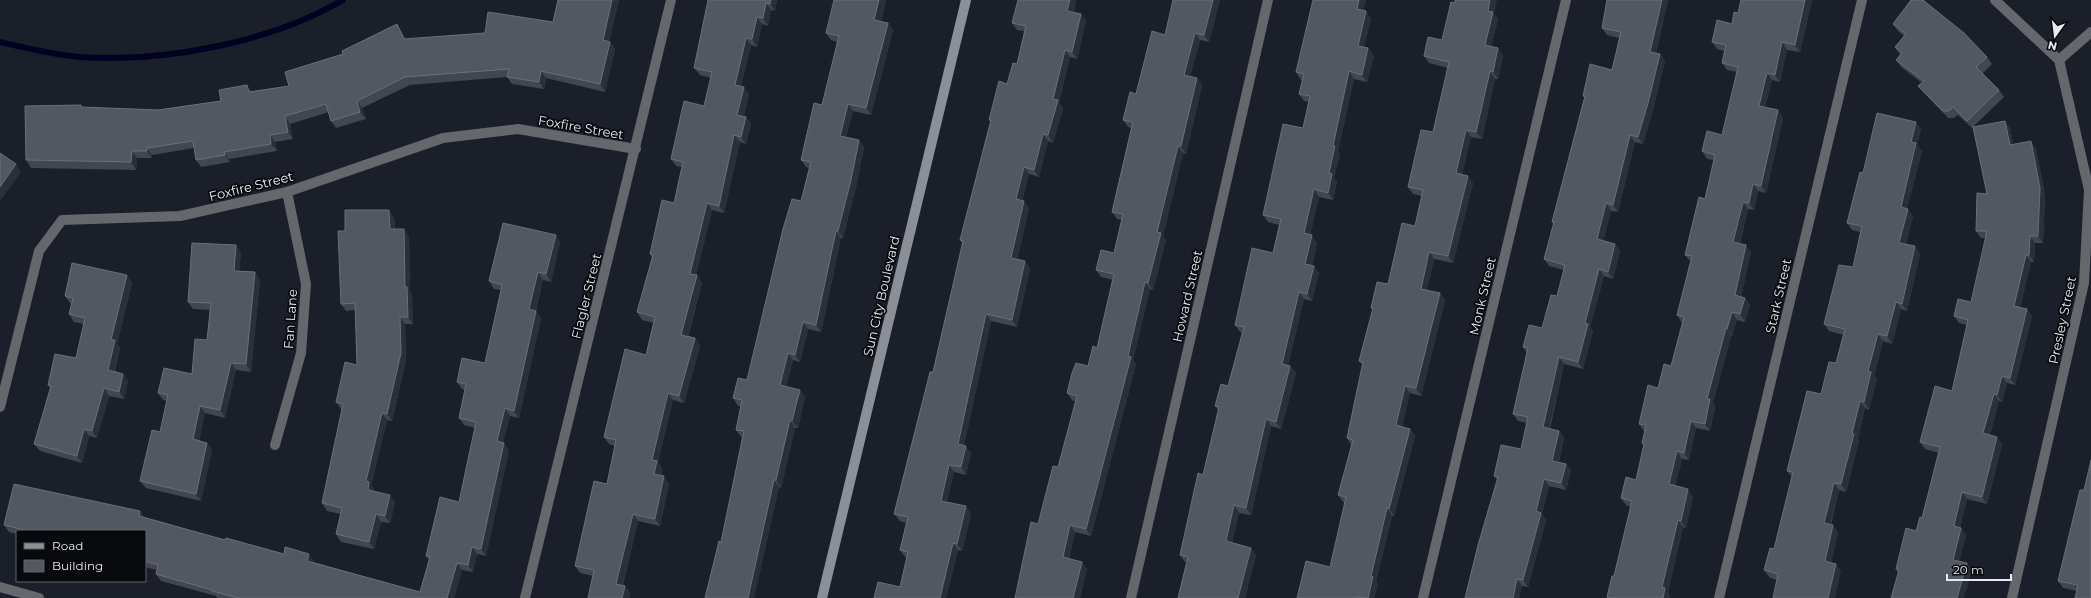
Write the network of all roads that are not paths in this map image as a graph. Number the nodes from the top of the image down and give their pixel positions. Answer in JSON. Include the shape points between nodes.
{"nodes":[{"id":1,"x":671,"y":0,"type":"edge"},
{"id":2,"x":966,"y":0,"type":"edge"},
{"id":3,"x":1268,"y":0,"type":"edge"},
{"id":4,"x":1566,"y":0,"type":"edge"},
{"id":5,"x":1862,"y":0,"type":"edge"},
{"id":6,"x":1995,"y":0,"type":"edge"},
{"id":7,"x":2091,"y":32,"type":"edge"},
{"id":8,"x":2059,"y":60,"type":"junction"},
{"id":9,"x":636,"y":150,"type":"junction"},
{"id":10,"x":287,"y":192,"type":"junction"},
{"id":11,"x":0,"y":407,"type":"edge"},
{"id":12,"x":275,"y":445,"type":"dead end"},
{"id":13,"x":0,"y":588,"type":"edge"},
{"id":14,"x":39,"y":598,"type":"edge"},
{"id":15,"x":525,"y":598,"type":"edge"},
{"id":16,"x":822,"y":598,"type":"edge"},
{"id":17,"x":1131,"y":598,"type":"edge"},
{"id":18,"x":1423,"y":598,"type":"edge"},
{"id":19,"x":1719,"y":598,"type":"edge"},
{"id":20,"x":2012,"y":598,"type":"edge"}],
"edges":[{"from":1,"to":9,"type":"street","name":"Flagler Street"},
{"from":2,"to":16,"type":"street","name":"Sun City Boulevard"},
{"from":3,"to":17,"type":"street","name":"Howard Street"},
{"from":4,"to":18,"type":"street","name":"Monk Street"},
{"from":5,"to":19,"type":"street","name":"Stark Street"},
{"from":6,"to":8,"type":"street"},
{"from":7,"to":8,"type":"street"},
{"from":8,"to":20,"type":"street","name":"Presley Street","via":[[2089,190],[2084,283]]},
{"from":9,"to":10,"type":"street","name":"Foxfire Street","via":[[518,129],[443,138]]},
{"from":9,"to":15,"type":"street","name":"Flagler Street"},
{"from":10,"to":11,"type":"street","name":"Foxfire Street","via":[[180,216],[62,220],[39,251]]},
{"from":10,"to":12,"type":"street","name":"Fan Lane","via":[[306,284],[301,353]]},
{"from":13,"to":14,"type":"street"}]}
